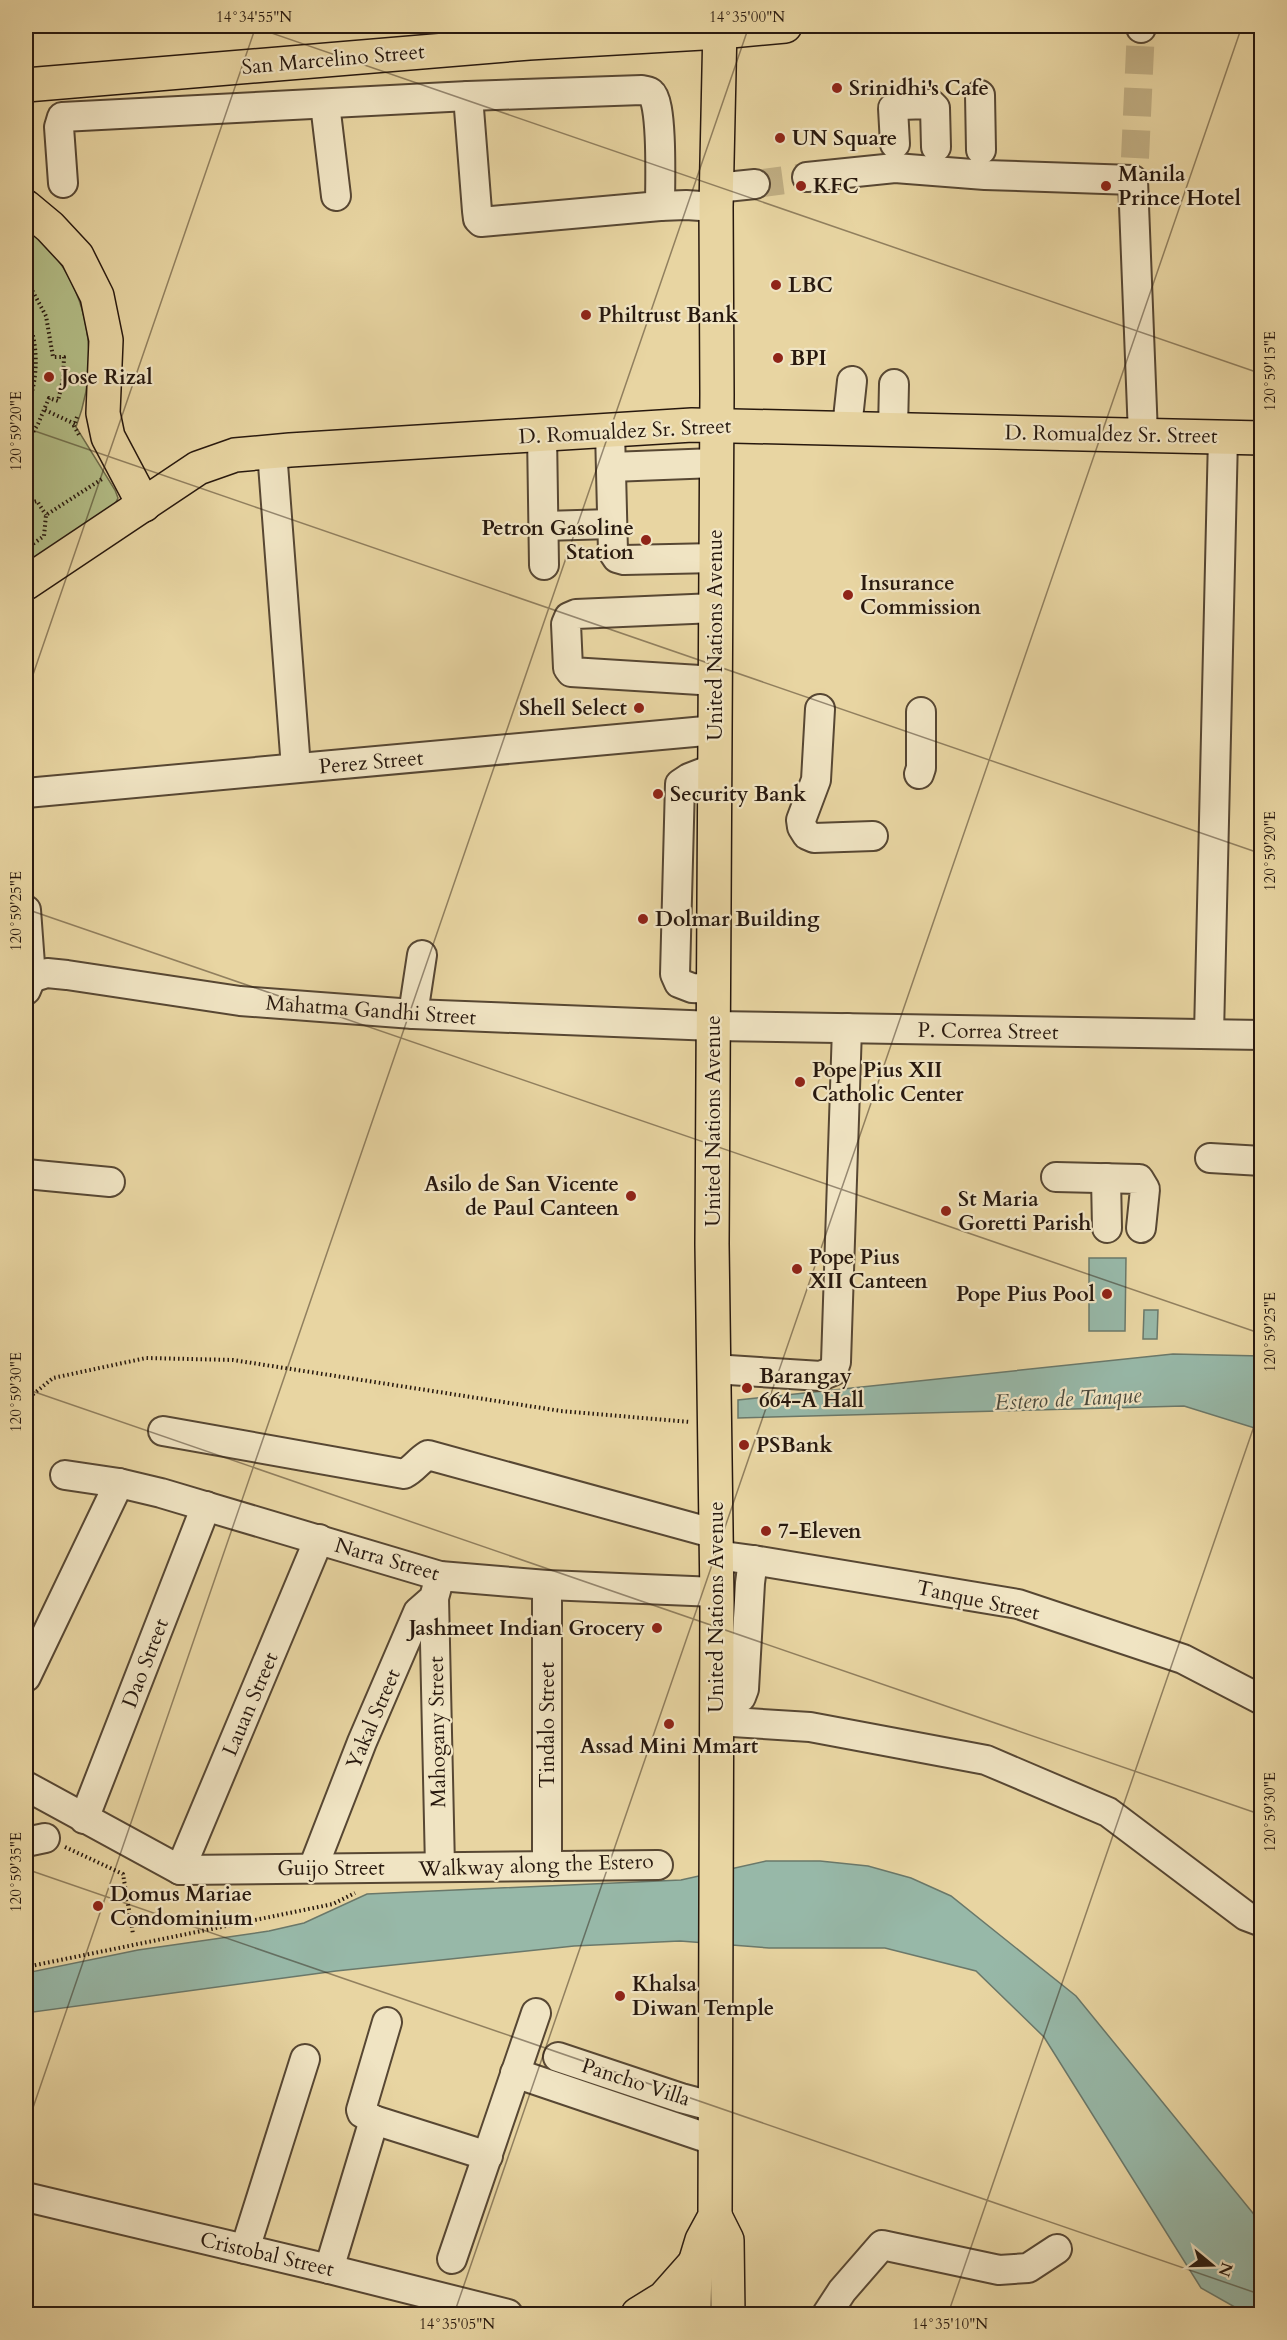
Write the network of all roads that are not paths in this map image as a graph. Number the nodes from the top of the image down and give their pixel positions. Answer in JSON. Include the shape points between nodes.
{"nodes":[{"id":1,"x":785,"y":26,"type":"edge"},
{"id":2,"x":720,"y":29,"type":"edge"},
{"id":3,"x":527,"y":34,"type":"edge"},
{"id":4,"x":26,"y":85,"type":"edge"},
{"id":5,"x":980,"y":95,"type":"dead end"},
{"id":6,"x":468,"y":96,"type":"junction"},
{"id":7,"x":325,"y":104,"type":"junction"},
{"id":8,"x":895,"y":144,"type":"dead end"},
{"id":9,"x":936,"y":147,"type":"dead end"},
{"id":10,"x":981,"y":150,"type":"dead end"},
{"id":11,"x":807,"y":177,"type":"tunnel mouth"},
{"id":12,"x":63,"y":183,"type":"dead end"},
{"id":13,"x":755,"y":184,"type":"tunnel mouth"},
{"id":14,"x":336,"y":196,"type":"dead end"},
{"id":15,"x":716,"y":198,"type":"junction"},
{"id":16,"x":660,"y":206,"type":"junction"},
{"id":17,"x":26,"y":207,"type":"edge"},
{"id":18,"x":852,"y":381,"type":"dead end"},
{"id":19,"x":894,"y":384,"type":"dead end"},
{"id":20,"x":716,"y":425,"type":"junction"},
{"id":21,"x":847,"y":428,"type":"junction"},
{"id":22,"x":893,"y":429,"type":"junction"},
{"id":23,"x":610,"y":431,"type":"junction"},
{"id":24,"x":542,"y":434,"type":"junction"},
{"id":25,"x":1143,"y":435,"type":"junction"},
{"id":26,"x":1223,"y":437,"type":"junction"},
{"id":27,"x":1262,"y":438,"type":"edge"},
{"id":28,"x":272,"y":451,"type":"junction"},
{"id":29,"x":715,"y":463,"type":"junction"},
{"id":30,"x":611,"y":467,"type":"junction"},
{"id":31,"x":144,"y":505,"type":"junction"},
{"id":32,"x":611,"y":524,"type":"junction"},
{"id":33,"x":544,"y":526,"type":"junction"},
{"id":34,"x":716,"y":558,"type":"junction"},
{"id":35,"x":544,"y":565,"type":"dead end"},
{"id":36,"x":26,"y":583,"type":"edge"},
{"id":37,"x":715,"y":608,"type":"junction"},
{"id":38,"x":716,"y":681,"type":"junction"},
{"id":39,"x":820,"y":709,"type":"dead end"},
{"id":40,"x":921,"y":712,"type":"dead end"},
{"id":41,"x":716,"y":730,"type":"junction"},
{"id":42,"x":296,"y":768,"type":"junction"},
{"id":43,"x":919,"y":774,"type":"dead end"},
{"id":44,"x":26,"y":793,"type":"edge"},
{"id":45,"x":873,"y":836,"type":"dead end"},
{"id":46,"x":26,"y":910,"type":"edge"},
{"id":47,"x":422,"y":955,"type":"dead end"},
{"id":48,"x":28,"y":984,"type":"edge"},
{"id":49,"x":413,"y":1014,"type":"junction"},
{"id":50,"x":714,"y":1026,"type":"junction"},
{"id":51,"x":847,"y":1028,"type":"junction"},
{"id":52,"x":1209,"y":1034,"type":"junction"},
{"id":53,"x":1262,"y":1035,"type":"edge"},
{"id":54,"x":1210,"y":1158,"type":"dead end"},
{"id":55,"x":1262,"y":1161,"type":"edge"},
{"id":56,"x":26,"y":1174,"type":"edge"},
{"id":57,"x":1056,"y":1177,"type":"dead end"},
{"id":58,"x":1106,"y":1178,"type":"junction"},
{"id":59,"x":110,"y":1182,"type":"dead end"},
{"id":60,"x":1107,"y":1228,"type":"dead end"},
{"id":61,"x":1141,"y":1228,"type":"dead end"},
{"id":62,"x":714,"y":1401,"type":"junction"},
{"id":63,"x":163,"y":1431,"type":"dead end"},
{"id":64,"x":65,"y":1475,"type":"dead end"},
{"id":65,"x":119,"y":1483,"type":"junction"},
{"id":66,"x":206,"y":1506,"type":"junction"},
{"id":67,"x":319,"y":1539,"type":"junction"},
{"id":68,"x":716,"y":1545,"type":"junction"},
{"id":69,"x":753,"y":1560,"type":"junction"},
{"id":70,"x":547,"y":1585,"type":"junction"},
{"id":71,"x":437,"y":1587,"type":"junction"},
{"id":72,"x":717,"y":1592,"type":"junction"},
{"id":73,"x":26,"y":1677,"type":"edge"},
{"id":74,"x":1262,"y":1700,"type":"edge"},
{"id":75,"x":716,"y":1712,"type":"junction"},
{"id":76,"x":26,"y":1786,"type":"edge"},
{"id":77,"x":84,"y":1819,"type":"junction"},
{"id":78,"x":658,"y":1865,"type":"dead end"},
{"id":79,"x":547,"y":1866,"type":"junction"},
{"id":80,"x":440,"y":1867,"type":"junction"},
{"id":81,"x":313,"y":1868,"type":"junction"},
{"id":82,"x":180,"y":1870,"type":"junction"},
{"id":83,"x":1262,"y":1922,"type":"edge"},
{"id":84,"x":536,"y":2013,"type":"dead end"},
{"id":85,"x":387,"y":2022,"type":"dead end"},
{"id":86,"x":558,"y":2057,"type":"dead end"},
{"id":87,"x":305,"y":2059,"type":"dead end"},
{"id":88,"x":516,"y":2073,"type":"junction"},
{"id":89,"x":715,"y":2107,"type":"junction"},
{"id":90,"x":374,"y":2120,"type":"junction"},
{"id":91,"x":716,"y":2141,"type":"junction"},
{"id":92,"x":488,"y":2156,"type":"junction"},
{"id":93,"x":26,"y":2198,"type":"edge"},
{"id":94,"x":715,"y":2216,"type":"junction"},
{"id":95,"x":245,"y":2249,"type":"junction"},
{"id":96,"x":1057,"y":2249,"type":"dead end"},
{"id":97,"x":452,"y":2259,"type":"dead end"},
{"id":98,"x":695,"y":2263,"type":"junction"},
{"id":99,"x":329,"y":2269,"type":"junction"},
{"id":100,"x":508,"y":2314,"type":"edge"},
{"id":101,"x":638,"y":2314,"type":"edge"},
{"id":102,"x":694,"y":2314,"type":"edge"},
{"id":103,"x":728,"y":2314,"type":"edge"},
{"id":104,"x":827,"y":2314,"type":"edge"}],
"edges":[{"from":1,"to":2,"type":"main road","name":"San Marcelino Street"},
{"from":2,"to":3,"type":"main road","name":"San Marcelino Street"},
{"from":2,"to":15,"type":"main road","name":"United Nations Avenue"},
{"from":3,"to":4,"type":"main road","name":"San Marcelino Street"},
{"from":5,"to":10,"type":"street"},
{"from":6,"to":7,"type":"street"},
{"from":6,"to":16,"type":"street","via":[[642,90],[651,93],[656,100],[659,131]]},
{"from":6,"to":16,"type":"street","via":[[481,222]]},
{"from":7,"to":12,"type":"street","via":[[62,117],[59,127]]},
{"from":7,"to":14,"type":"street"},
{"from":8,"to":9,"type":"street","via":[[893,108],[931,104],[935,108]]},
{"from":11,"to":25,"type":"street","via":[[895,168],[1033,177],[1134,169]]},
{"from":13,"to":15,"type":"street"},
{"from":15,"to":16,"type":"street"},
{"from":15,"to":20,"type":"main road","name":"United Nations Avenue"},
{"from":17,"to":31,"type":"main road","via":[[77,256],[97,296],[106,340],[104,413],[108,437]]},
{"from":18,"to":21,"type":"street"},
{"from":19,"to":22,"type":"street"},
{"from":20,"to":21,"type":"main road","name":"D. Romualdez Sr. Street"},
{"from":20,"to":23,"type":"main road","name":"D. Romualdez Sr. Street"},
{"from":20,"to":29,"type":"main road","name":"United Nations Avenue"},
{"from":21,"to":22,"type":"main road","name":"D. Romualdez Sr. Street"},
{"from":22,"to":25,"type":"main road","name":"D. Romualdez Sr. Street"},
{"from":23,"to":24,"type":"main road","name":"D. Romualdez Sr. Street"},
{"from":23,"to":30,"type":"street"},
{"from":24,"to":28,"type":"main road","name":"D. Romualdez Sr. Street"},
{"from":24,"to":33,"type":"street"},
{"from":25,"to":26,"type":"main road","name":"D. Romualdez Sr. Street"},
{"from":26,"to":27,"type":"main road","name":"D. Romualdez Sr. Street"},
{"from":26,"to":52,"type":"street"},
{"from":28,"to":31,"type":"main road","name":"D. Romualdez Sr. Street","via":[[235,455],[198,468]]},
{"from":28,"to":42,"type":"street"},
{"from":29,"to":30,"type":"street"},
{"from":29,"to":34,"type":"main road","name":"United Nations Avenue"},
{"from":30,"to":32,"type":"street"},
{"from":31,"to":36,"type":"main road","name":"D. Romualdez Sr. Street"},
{"from":32,"to":33,"type":"street"},
{"from":32,"to":34,"type":"street","via":[[612,552],[617,558]]},
{"from":33,"to":35,"type":"street"},
{"from":34,"to":37,"type":"main road","name":"United Nations Avenue"},
{"from":37,"to":38,"type":"main road","name":"United Nations Avenue"},
{"from":37,"to":38,"type":"street","via":[[576,614],[566,624],[571,672]]},
{"from":38,"to":41,"type":"main road","name":"United Nations Avenue"},
{"from":39,"to":45,"type":"street","via":[[816,780],[802,827],[814,838]]},
{"from":40,"to":43,"type":"street"},
{"from":41,"to":42,"type":"street","name":"Perez Street"},
{"from":41,"to":50,"type":"main road","name":"United Nations Avenue"},
{"from":42,"to":44,"type":"street","name":"Perez Street"},
{"from":46,"to":48,"type":"street"},
{"from":47,"to":49,"type":"street"},
{"from":48,"to":49,"type":"street","name":"Mahatma Gandhi Street","via":[[47,974],[67,975],[240,1001]]},
{"from":49,"to":50,"type":"street","name":"Mahatma Gandhi Street"},
{"from":50,"to":51,"type":"street","name":"P. Correa Street"},
{"from":50,"to":62,"type":"main road","name":"United Nations Avenue"},
{"from":51,"to":52,"type":"street","name":"P. Correa Street"},
{"from":51,"to":62,"type":"street","via":[[833,1371]]},
{"from":52,"to":53,"type":"street","name":"P. Correa Street"},
{"from":54,"to":55,"type":"street"},
{"from":56,"to":59,"type":"street"},
{"from":57,"to":58,"type":"street"},
{"from":58,"to":60,"type":"street"},
{"from":58,"to":61,"type":"street","via":[[1139,1179],[1143,1184]]},
{"from":62,"to":68,"type":"main road","name":"United Nations Avenue"},
{"from":63,"to":68,"type":"street","name":"Tanque Street","via":[[404,1474],[428,1455]]},
{"from":64,"to":65,"type":"street","name":"Narra Street"},
{"from":65,"to":66,"type":"street","name":"Narra Street"},
{"from":65,"to":73,"type":"street"},
{"from":66,"to":67,"type":"street","name":"Narra Street"},
{"from":66,"to":77,"type":"street","name":"Dao Street"},
{"from":67,"to":71,"type":"street","name":"Narra Street"},
{"from":67,"to":82,"type":"street","name":"Lauan Street"},
{"from":68,"to":69,"type":"street","name":"Tanque Street"},
{"from":68,"to":72,"type":"main road","name":"United Nations Avenue"},
{"from":69,"to":74,"type":"street","name":"Tanque Street","via":[[1018,1605],[1183,1659]]},
{"from":69,"to":75,"type":"street","via":[[744,1689],[741,1696]]},
{"from":70,"to":71,"type":"street","name":"Narra Street"},
{"from":70,"to":72,"type":"street","name":"Narra Street"},
{"from":70,"to":79,"type":"street","name":"Tindalo Street"},
{"from":71,"to":80,"type":"street","name":"Mahogany Street"},
{"from":71,"to":81,"type":"street","name":"Yakal Street","via":[[418,1612]]},
{"from":72,"to":75,"type":"main road","name":"United Nations Avenue"},
{"from":75,"to":83,"type":"street","via":[[986,1760],[1108,1812],[1246,1916]]},
{"from":75,"to":89,"type":"main road","name":"United Nations Avenue"},
{"from":76,"to":77,"type":"street","name":"Guijo Street"},
{"from":77,"to":82,"type":"street","name":"Guijo Street"},
{"from":78,"to":79,"type":"street","name":"Guijo Street"},
{"from":79,"to":80,"type":"street","name":"Guijo Street"},
{"from":80,"to":81,"type":"street","name":"Guijo Street"},
{"from":81,"to":82,"type":"street","name":"Guijo Street"},
{"from":84,"to":88,"type":"street"},
{"from":85,"to":90,"type":"street","via":[[361,2110]]},
{"from":86,"to":89,"type":"street","name":"Pancho Villa"},
{"from":87,"to":95,"type":"street"},
{"from":88,"to":91,"type":"street"},
{"from":88,"to":92,"type":"street"},
{"from":89,"to":91,"type":"main road","name":"United Nations Avenue"},
{"from":90,"to":92,"type":"street"},
{"from":90,"to":99,"type":"street"},
{"from":91,"to":94,"type":"main road","name":"United Nations Avenue"},
{"from":92,"to":97,"type":"street"},
{"from":93,"to":95,"type":"street","name":"Cristobal Street"},
{"from":94,"to":98,"type":"main road","name":"United Nations Avenue"},
{"from":94,"to":103,"type":"main road","name":"United Nations Avenue","via":[[727,2240]]},
{"from":95,"to":99,"type":"street","name":"Cristobal Street"},
{"from":96,"to":104,"type":"street","via":[[1028,2268],[999,2270],[882,2245]]},
{"from":98,"to":101,"type":"main road","via":[[663,2298]]},
{"from":98,"to":102,"type":"main road","name":"United Nations Avenue"},
{"from":99,"to":100,"type":"street","name":"Cristobal Street"}]}
